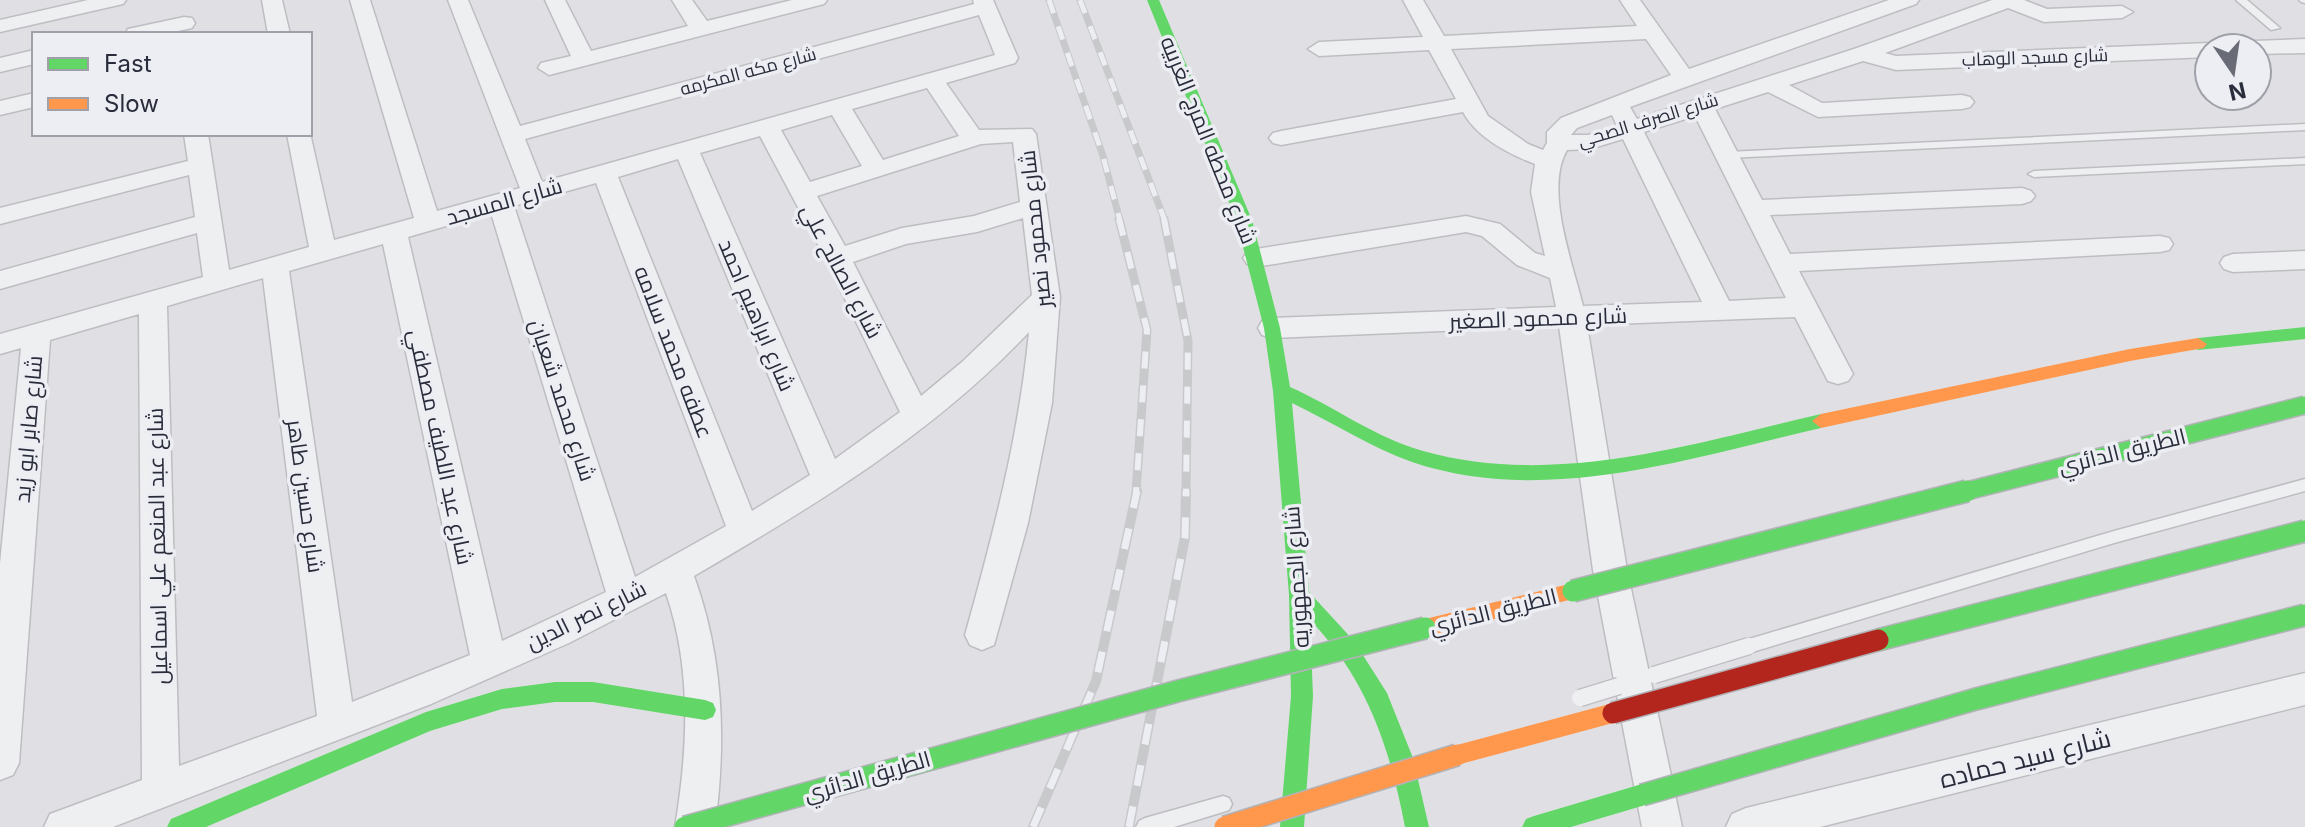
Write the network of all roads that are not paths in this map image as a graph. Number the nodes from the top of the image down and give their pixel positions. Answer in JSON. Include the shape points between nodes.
{"nodes":[{"id":1,"x":116,"y":0,"type":"edge"},
{"id":2,"x":182,"y":0,"type":"edge"},
{"id":3,"x":272,"y":0,"type":"edge"},
{"id":4,"x":360,"y":0,"type":"edge"},
{"id":5,"x":458,"y":0,"type":"edge"},
{"id":6,"x":582,"y":0,"type":"edge"},
{"id":7,"x":682,"y":0,"type":"edge"},
{"id":8,"x":815,"y":0,"type":"edge"},
{"id":9,"x":1155,"y":0,"type":"edge"},
{"id":10,"x":1413,"y":0,"type":"edge"},
{"id":11,"x":1630,"y":0,"type":"edge"},
{"id":12,"x":1909,"y":0,"type":"edge"},
{"id":13,"x":2241,"y":0,"type":"edge"},
{"id":14,"x":2011,"y":1,"type":"edge"},
{"id":15,"x":557,"y":3,"type":"edge"},
{"id":16,"x":984,"y":4,"type":"edge"},
{"id":17,"x":2122,"y":12,"type":"dead end"},
{"id":18,"x":0,"y":26,"type":"edge"},
{"id":19,"x":2275,"y":28,"type":"dead end"},
{"id":20,"x":184,"y":29,"type":"edge"},
{"id":21,"x":701,"y":29,"type":"junction"},
{"id":22,"x":155,"y":32,"type":"edge"},
{"id":23,"x":279,"y":32,"type":"edge"},
{"id":24,"x":1653,"y":32,"type":"junction"},
{"id":25,"x":1435,"y":41,"type":"junction"},
{"id":26,"x":2305,"y":46,"type":"edge"},
{"id":27,"x":2273,"y":47,"type":"edge"},
{"id":28,"x":1319,"y":49,"type":"dead end"},
{"id":29,"x":2193,"y":51,"type":"edge"},
{"id":30,"x":1862,"y":54,"type":"junction"},
{"id":31,"x":32,"y":57,"type":"edge"},
{"id":32,"x":584,"y":59,"type":"junction"},
{"id":33,"x":0,"y":65,"type":"edge"},
{"id":34,"x":549,"y":68,"type":"dead end"},
{"id":35,"x":1684,"y":78,"type":"junction"},
{"id":36,"x":932,"y":79,"type":"junction"},
{"id":37,"x":1769,"y":83,"type":"junction"},
{"id":38,"x":32,"y":100,"type":"edge"},
{"id":39,"x":1962,"y":102,"type":"dead end"},
{"id":40,"x":1618,"y":103,"type":"junction"},
{"id":41,"x":1469,"y":104,"type":"junction"},
{"id":42,"x":1701,"y":105,"type":"junction"},
{"id":43,"x":838,"y":106,"type":"junction"},
{"id":44,"x":0,"y":108,"type":"edge"},
{"id":45,"x":767,"y":126,"type":"junction"},
{"id":46,"x":2305,"y":127,"type":"edge"},
{"id":47,"x":1630,"y":129,"type":"junction"},
{"id":48,"x":196,"y":136,"type":"edge"},
{"id":49,"x":299,"y":136,"type":"edge"},
{"id":50,"x":510,"y":136,"type":"junction"},
{"id":51,"x":1281,"y":138,"type":"dead end"},
{"id":52,"x":974,"y":139,"type":"junction"},
{"id":53,"x":686,"y":149,"type":"junction"},
{"id":54,"x":1553,"y":152,"type":"junction"},
{"id":55,"x":1727,"y":155,"type":"junction"},
{"id":56,"x":2305,"y":161,"type":"edge"},
{"id":57,"x":201,"y":165,"type":"junction"},
{"id":58,"x":877,"y":170,"type":"junction"},
{"id":59,"x":604,"y":172,"type":"junction"},
{"id":60,"x":2028,"y":185,"type":"joint"},
{"id":61,"x":534,"y":192,"type":"junction"},
{"id":62,"x":802,"y":193,"type":"junction"},
{"id":63,"x":500,"y":202,"type":"junction"},
{"id":64,"x":1034,"y":206,"type":"junction"},
{"id":65,"x":1754,"y":208,"type":"junction"},
{"id":66,"x":0,"y":216,"type":"edge"},
{"id":67,"x":207,"y":222,"type":"junction"},
{"id":68,"x":428,"y":223,"type":"junction"},
{"id":69,"x":394,"y":232,"type":"junction"},
{"id":70,"x":2160,"y":244,"type":"dead end"},
{"id":71,"x":323,"y":252,"type":"junction"},
{"id":72,"x":838,"y":258,"type":"junction"},
{"id":73,"x":1256,"y":258,"type":"junction"},
{"id":74,"x":2305,"y":260,"type":"edge"},
{"id":75,"x":1782,"y":263,"type":"junction"},
{"id":76,"x":2233,"y":263,"type":"dead end"},
{"id":77,"x":275,"y":266,"type":"junction"},
{"id":78,"x":1561,"y":272,"type":"junction"},
{"id":79,"x":0,"y":280,"type":"edge"},
{"id":80,"x":217,"y":282,"type":"junction"},
{"id":81,"x":1046,"y":297,"type":"junction"},
{"id":82,"x":153,"y":301,"type":"junction"},
{"id":83,"x":1804,"y":307,"type":"junction"},
{"id":84,"x":1720,"y":311,"type":"junction"},
{"id":85,"x":1572,"y":317,"type":"junction"},
{"id":86,"x":1272,"y":328,"type":"junction"},
{"id":87,"x":2305,"y":333,"type":"edge"},
{"id":88,"x":36,"y":334,"type":"junction"},
{"id":89,"x":0,"y":344,"type":"edge"},
{"id":90,"x":1838,"y":374,"type":"dead end"},
{"id":91,"x":1282,"y":391,"type":"junction"},
{"id":92,"x":2305,"y":405,"type":"edge"},
{"id":93,"x":917,"y":417,"type":"junction"},
{"id":94,"x":1594,"y":468,"type":"junction"},
{"id":95,"x":828,"y":480,"type":"junction"},
{"id":96,"x":2305,"y":485,"type":"edge"},
{"id":97,"x":744,"y":531,"type":"junction"},
{"id":98,"x":2305,"y":531,"type":"edge"},
{"id":99,"x":675,"y":570,"type":"junction"},
{"id":100,"x":1299,"y":595,"type":"junction"},
{"id":101,"x":625,"y":598,"type":"junction"},
{"id":102,"x":2305,"y":615,"type":"edge"},
{"id":103,"x":982,"y":635,"type":"dead end"},
{"id":104,"x":489,"y":663,"type":"junction"},
{"id":105,"x":2305,"y":689,"type":"edge"},
{"id":106,"x":1572,"y":700,"type":"dead end"},
{"id":107,"x":705,"y":710,"type":"junction"},
{"id":108,"x":337,"y":725,"type":"junction"},
{"id":109,"x":1417,"y":746,"type":"dead end"},
{"id":110,"x":1388,"y":755,"type":"dead end"},
{"id":111,"x":0,"y":763,"type":"edge"},
{"id":112,"x":1313,"y":777,"type":"dead end"},
{"id":113,"x":1283,"y":786,"type":"dead end"},
{"id":114,"x":161,"y":791,"type":"junction"},
{"id":115,"x":1237,"y":800,"type":"dead end"},
{"id":116,"x":64,"y":827,"type":"edge"},
{"id":117,"x":179,"y":827,"type":"edge"},
{"id":118,"x":685,"y":827,"type":"edge"},
{"id":119,"x":695,"y":827,"type":"edge"},
{"id":120,"x":1145,"y":827,"type":"edge"},
{"id":121,"x":1225,"y":827,"type":"edge"},
{"id":122,"x":1292,"y":827,"type":"edge"},
{"id":123,"x":1417,"y":827,"type":"edge"},
{"id":124,"x":1534,"y":827,"type":"edge"},
{"id":125,"x":1662,"y":827,"type":"edge"},
{"id":126,"x":1746,"y":827,"type":"edge"}],
"edges":[{"from":1,"to":18,"type":"street"},
{"from":2,"to":20,"type":"street"},
{"from":3,"to":23,"type":"street"},
{"from":4,"to":68,"type":"street"},
{"from":5,"to":50,"type":"street"},
{"from":6,"to":15,"type":"street"},
{"from":7,"to":21,"type":"street"},
{"from":8,"to":21,"type":"street"},
{"from":9,"to":73,"type":"main road","name":"شارع محطه المرج الغربيه"},
{"from":10,"to":25,"type":"street"},
{"from":11,"to":24,"type":"street"},
{"from":12,"to":35,"type":"street","name":"شارع الصرف الصحي"},
{"from":13,"to":19,"type":"lane"},
{"from":14,"to":17,"type":"street","via":[[2044,16]]},
{"from":14,"to":30,"type":"street","name":"شارع الصرف الصحي"},
{"from":15,"to":32,"type":"street"},
{"from":16,"to":36,"type":"street","name":"شارع المسجد","via":[[1007,58]]},
{"from":16,"to":50,"type":"street","name":"شارع مكه المكرمه"},
{"from":20,"to":22,"type":"street"},
{"from":21,"to":32,"type":"street"},
{"from":24,"to":25,"type":"street"},
{"from":24,"to":35,"type":"street"},
{"from":25,"to":28,"type":"street"},
{"from":25,"to":41,"type":"street"},
{"from":26,"to":27,"type":"street"},
{"from":29,"to":30,"type":"street","name":"شارع مسجد الوهاب","via":[[1896,63]]},
{"from":30,"to":37,"type":"street","name":"شارع الصرف الصحي"},
{"from":31,"to":33,"type":"street"},
{"from":32,"to":34,"type":"street"},
{"from":35,"to":40,"type":"street","name":"شارع الصرف الصحي"},
{"from":36,"to":43,"type":"street","name":"شارع المسجد"},
{"from":36,"to":52,"type":"street"},
{"from":37,"to":39,"type":"street","via":[[1818,110]]},
{"from":37,"to":42,"type":"street","name":"شارع الصرف الصحي"},
{"from":38,"to":44,"type":"street"},
{"from":40,"to":47,"type":"street"},
{"from":40,"to":54,"type":"street","name":"شارع الصرف الصحي","via":[[1569,123],[1559,132]]},
{"from":41,"to":51,"type":"street"},
{"from":41,"to":54,"type":"street","via":[[1479,120],[1519,149]]},
{"from":42,"to":47,"type":"street","name":"شارع الصرف الصحي"},
{"from":42,"to":55,"type":"street"},
{"from":43,"to":45,"type":"street","name":"شارع المسجد"},
{"from":43,"to":58,"type":"street"},
{"from":45,"to":53,"type":"street","name":"شارع المسجد"},
{"from":45,"to":62,"type":"street","name":"شارع الصالح علي"},
{"from":46,"to":55,"type":"lane"},
{"from":47,"to":54,"type":"street","name":"شارع الصرف الصحي"},
{"from":47,"to":84,"type":"street"},
{"from":48,"to":57,"type":"street"},
{"from":49,"to":71,"type":"street"},
{"from":50,"to":61,"type":"street"},
{"from":52,"to":58,"type":"street"},
{"from":52,"to":64,"type":"street","name":"شارع محمود نصير","via":[[1024,134]]},
{"from":53,"to":59,"type":"street","name":"شارع المسجد"},
{"from":53,"to":95,"type":"street","name":"شارع ابراهيم احمد"},
{"from":54,"to":78,"type":"street","via":[[1544,192]]},
{"from":55,"to":65,"type":"street"},
{"from":56,"to":60,"type":"lane"},
{"from":57,"to":66,"type":"street"},
{"from":57,"to":67,"type":"street"},
{"from":58,"to":62,"type":"street"},
{"from":59,"to":61,"type":"street","name":"شارع المسجد"},
{"from":59,"to":97,"type":"street","name":"عطفه محمد سلامه"},
{"from":60,"to":65,"type":"street"},
{"from":61,"to":63,"type":"street","name":"شارع المسجد"},
{"from":62,"to":72,"type":"street","name":"شارع الصالح علي"},
{"from":63,"to":68,"type":"street","name":"شارع المسجد"},
{"from":63,"to":101,"type":"street","name":"شارع محمد شعبان"},
{"from":64,"to":72,"type":"street","via":[[977,224],[902,236]]},
{"from":64,"to":81,"type":"street","name":"شارع محمود نصير"},
{"from":65,"to":75,"type":"street"},
{"from":67,"to":79,"type":"street"},
{"from":67,"to":80,"type":"street"},
{"from":68,"to":69,"type":"street","name":"شارع المسجد"},
{"from":69,"to":71,"type":"street","name":"شارع المسجد"},
{"from":69,"to":104,"type":"street","name":"شارع عبد اللطيف مصطفي"},
{"from":70,"to":75,"type":"street"},
{"from":71,"to":77,"type":"street","name":"شارع المسجد"},
{"from":72,"to":93,"type":"street","name":"شارع الصالح علي"},
{"from":73,"to":78,"type":"street","via":[[1466,224],[1491,230],[1526,259]]},
{"from":73,"to":86,"type":"main road","name":"شارع محطه المرج الغربيه"},
{"from":74,"to":76,"type":"street"},
{"from":75,"to":83,"type":"street"},
{"from":77,"to":80,"type":"street","name":"شارع المسجد"},
{"from":77,"to":108,"type":"street","name":"شارع حسين طاهر"},
{"from":78,"to":85,"type":"street"},
{"from":80,"to":82,"type":"street","name":"شارع المسجد"},
{"from":81,"to":93,"type":"street","name":"شارع نصر الدين"},
{"from":81,"to":103,"type":"street","name":"شارع محمود نصير","via":[[1037,403]]},
{"from":82,"to":88,"type":"street","name":"شارع المسجد"},
{"from":82,"to":114,"type":"street","name":"شارع عبد المنعم علي اسماعيل"},
{"from":83,"to":84,"type":"street","name":"شارع محمود الصغير"},
{"from":83,"to":90,"type":"street"},
{"from":84,"to":85,"type":"street","name":"شارع محمود الصغير"},
{"from":85,"to":86,"type":"street","name":"شارع محمود الصغير"},
{"from":85,"to":94,"type":"street"},
{"from":86,"to":91,"type":"main road","name":"شارع الجمهوريه"},
{"from":87,"to":94,"type":"main road","via":[[2130,355]]},
{"from":88,"to":89,"type":"street","name":"شارع المسجد"},
{"from":88,"to":111,"type":"street","name":"شارع صابر ابو زيد"},
{"from":91,"to":94,"type":"main road","via":[[1388,446],[1435,463],[1489,472]]},
{"from":91,"to":100,"type":"main road","name":"شارع الجمهوريه"},
{"from":92,"to":118,"type":"main road","name":"الطريق الدائري","bridge":true,"via":[[1178,691]]},
{"from":93,"to":95,"type":"street","name":"شارع نصر الدين"},
{"from":94,"to":125,"type":"street"},
{"from":95,"to":97,"type":"street","name":"شارع نصر الدين"},
{"from":96,"to":106,"type":"lane","bridge":true},
{"from":97,"to":99,"type":"street","name":"شارع نصر الدين"},
{"from":98,"to":121,"type":"main road","bridge":true,"via":[[1471,751]]},
{"from":99,"to":101,"type":"street","name":"شارع نصر الدين"},
{"from":99,"to":107,"type":"street","via":[[696,634]]},
{"from":100,"to":122,"type":"main road","name":"شارع الجمهوريه","via":[[1302,696]]},
{"from":100,"to":123,"type":"main road","via":[[1351,648],[1389,713],[1403,749]]},
{"from":101,"to":104,"type":"street","name":"شارع نصر الدين"},
{"from":102,"to":124,"type":"main road","bridge":true,"via":[[1976,699]]},
{"from":104,"to":108,"type":"street","name":"شارع نصر الدين"},
{"from":105,"to":126,"type":"street","name":"شارع سيد حماده"},
{"from":107,"to":117,"type":"main road","via":[[590,691],[476,704],[395,733]]},
{"from":107,"to":119,"type":"street"},
{"from":108,"to":114,"type":"street","name":"شارع نصر الدين"},
{"from":109,"to":110,"type":"lane"},
{"from":112,"to":113,"type":"lane"},
{"from":114,"to":116,"type":"street","name":"شارع نصر الدين"},
{"from":115,"to":120,"type":"lane"}]}
